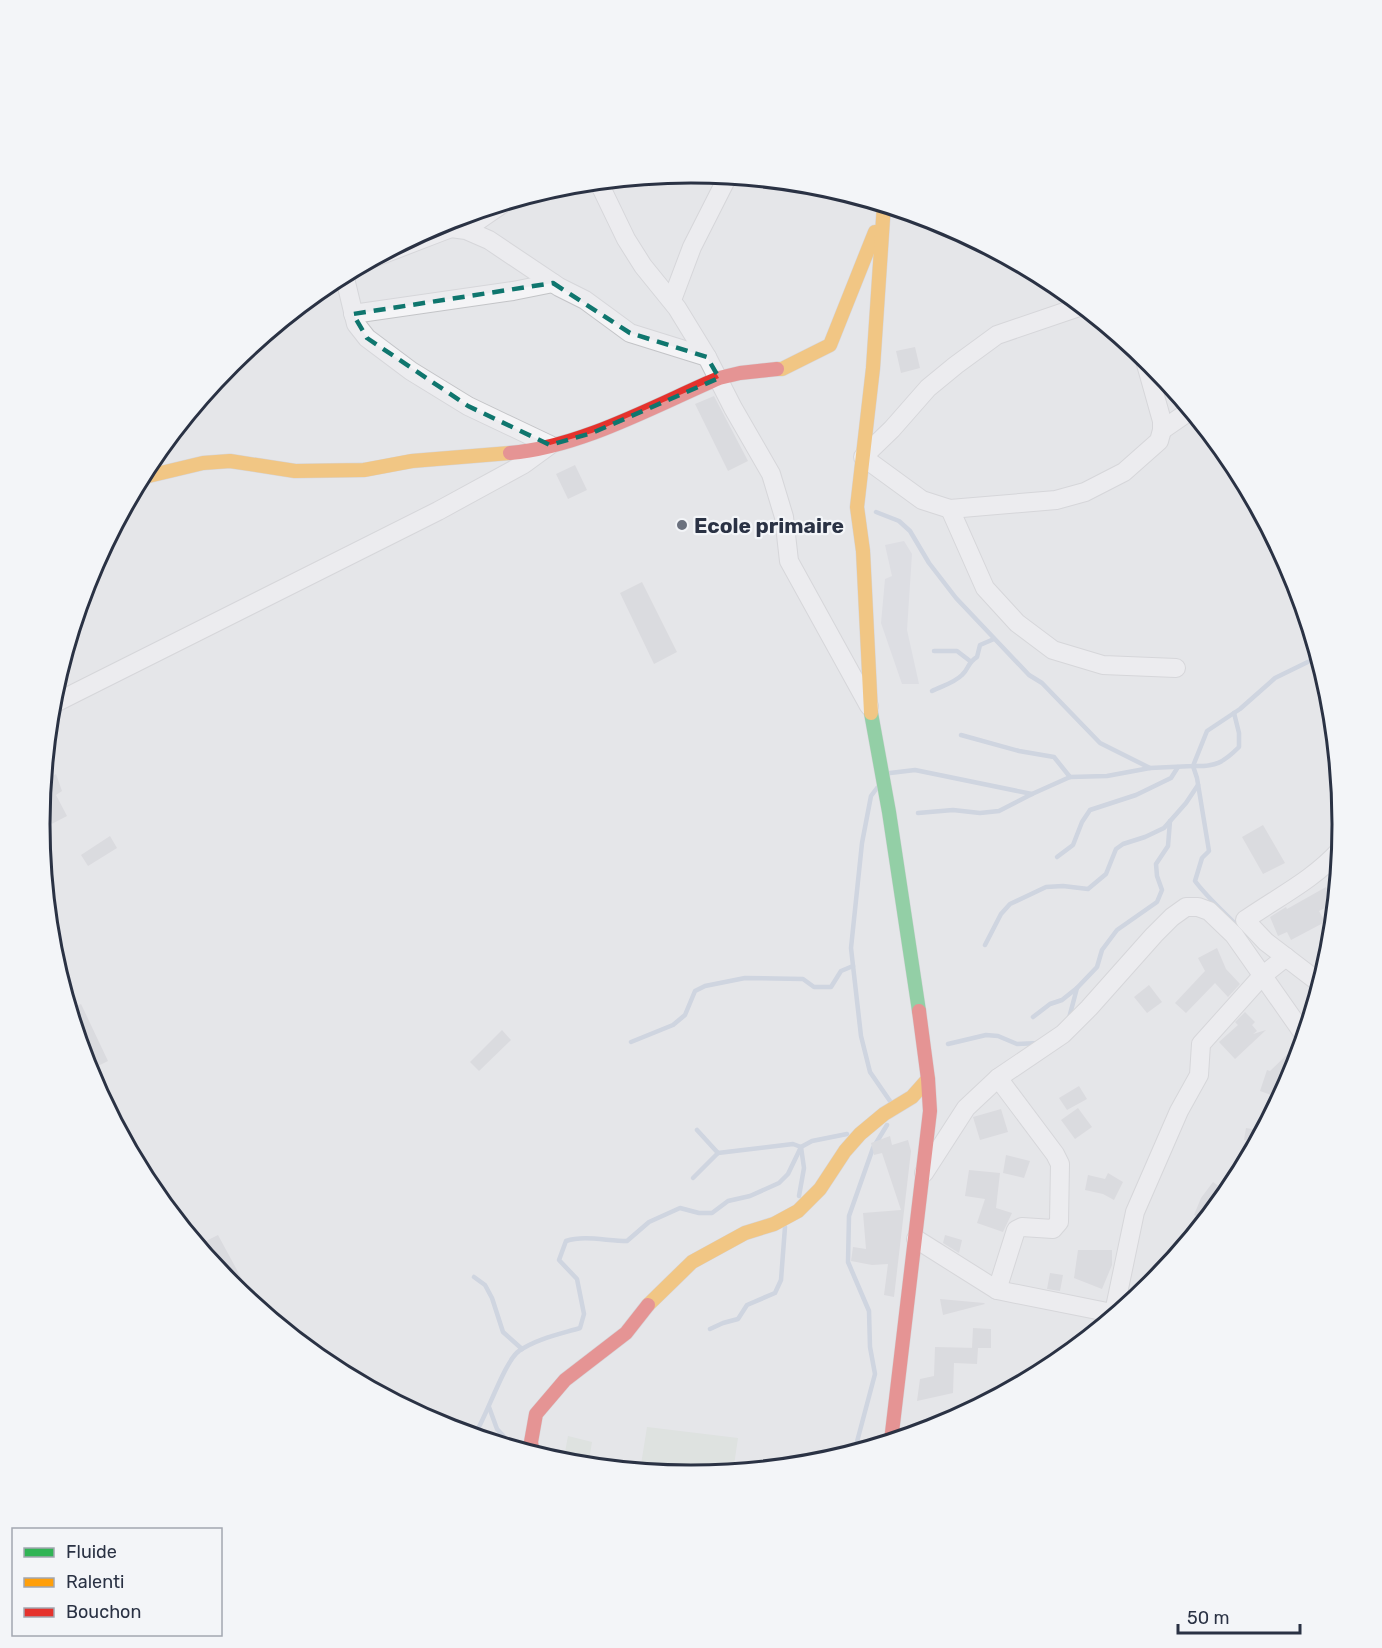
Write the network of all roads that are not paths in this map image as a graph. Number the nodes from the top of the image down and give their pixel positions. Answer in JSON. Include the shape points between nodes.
{"nodes":[{"id":1,"x":724,"y":184,"type":"edge"},
{"id":2,"x":602,"y":189,"type":"edge"},
{"id":3,"x":885,"y":213,"type":"edge"},
{"id":4,"x":887,"y":214,"type":"edge"},
{"id":5,"x":455,"y":228,"type":"edge"},
{"id":6,"x":553,"y":283,"type":"junction"},
{"id":7,"x":346,"y":284,"type":"edge"},
{"id":8,"x":672,"y":300,"type":"junction"},
{"id":9,"x":1073,"y":309,"type":"edge"},
{"id":10,"x":353,"y":314,"type":"junction"},
{"id":11,"x":707,"y":357,"type":"junction"},
{"id":12,"x":1148,"y":373,"type":"edge"},
{"id":13,"x":718,"y":378,"type":"junction"},
{"id":14,"x":1184,"y":415,"type":"edge"},
{"id":15,"x":1162,"y":430,"type":"junction"},
{"id":16,"x":550,"y":446,"type":"junction"},
{"id":17,"x":863,"y":457,"type":"junction"},
{"id":18,"x":154,"y":474,"type":"edge"},
{"id":19,"x":950,"y":509,"type":"junction"},
{"id":20,"x":1176,"y":668,"type":"dead end"},
{"id":21,"x":62,"y":700,"type":"edge"},
{"id":22,"x":870,"y":708,"type":"junction"},
{"id":23,"x":1331,"y":858,"type":"edge"},
{"id":24,"x":1286,"y":957,"type":"junction"},
{"id":25,"x":1262,"y":976,"type":"junction"},
{"id":26,"x":1314,"y":978,"type":"edge"},
{"id":27,"x":1299,"y":1027,"type":"edge"},
{"id":28,"x":998,"y":1078,"type":"junction"},
{"id":29,"x":928,"y":1079,"type":"junction"},
{"id":30,"x":923,"y":1175,"type":"junction"},
{"id":31,"x":915,"y":1239,"type":"junction"},
{"id":32,"x":997,"y":1290,"type":"junction"},
{"id":33,"x":1117,"y":1303,"type":"edge"},
{"id":34,"x":1107,"y":1312,"type":"edge"},
{"id":35,"x":892,"y":1433,"type":"edge"},
{"id":36,"x":532,"y":1445,"type":"edge"}],
"edges":[{"from":1,"to":8,"type":"street","via":[[692,247]]},
{"from":2,"to":8,"type":"street","via":[[643,266]]},
{"from":3,"to":13,"type":"street","via":[[830,345],[782,369]]},
{"from":4,"to":17,"type":"street"},
{"from":5,"to":6,"type":"street","via":[[481,235]]},
{"from":6,"to":10,"type":"street"},
{"from":6,"to":11,"type":"street","via":[[585,300],[630,333]]},
{"from":7,"to":10,"type":"street"},
{"from":8,"to":11,"type":"street"},
{"from":9,"to":17,"type":"street","via":[[997,335],[928,388]]},
{"from":10,"to":16,"type":"street","via":[[367,338],[411,371],[468,406]]},
{"from":11,"to":13,"type":"street"},
{"from":12,"to":15,"type":"street"},
{"from":13,"to":16,"type":"street","via":[[592,433]]},
{"from":13,"to":22,"type":"street","via":[[771,474],[784,517],[794,574]]},
{"from":14,"to":15,"type":"street"},
{"from":15,"to":19,"type":"street","via":[[1159,441],[1124,472],[1085,492],[1056,500]]},
{"from":16,"to":18,"type":"street","via":[[364,470],[295,471],[230,461]]},
{"from":16,"to":21,"type":"street","via":[[438,511]]},
{"from":17,"to":19,"type":"street","via":[[922,500]]},
{"from":17,"to":22,"type":"street","via":[[857,507],[863,551]]},
{"from":19,"to":20,"type":"street","via":[[986,588],[1017,623],[1053,650],[1103,665]]},
{"from":22,"to":29,"type":"street"},
{"from":23,"to":24,"type":"street","via":[[1307,881],[1245,920]]},
{"from":24,"to":25,"type":"street"},
{"from":24,"to":26,"type":"street"},
{"from":25,"to":27,"type":"street"},
{"from":25,"to":28,"type":"street","via":[[1222,921],[1198,907],[1186,908],[1154,935],[1063,1034]]},
{"from":25,"to":33,"type":"street","via":[[1201,1044],[1199,1076],[1179,1110],[1135,1212]]},
{"from":28,"to":30,"type":"street","via":[[966,1108]]},
{"from":28,"to":32,"type":"street","via":[[1060,1164],[1059,1222],[1053,1229],[1016,1230]]},
{"from":29,"to":30,"type":"street","via":[[930,1111]]},
{"from":29,"to":36,"type":"street","via":[[912,1097],[860,1134],[820,1189],[798,1211],[745,1233],[692,1262],[654,1298],[626,1333],[565,1380],[536,1414]]},
{"from":30,"to":31,"type":"street"},
{"from":31,"to":32,"type":"street"},
{"from":31,"to":35,"type":"street"},
{"from":32,"to":34,"type":"street"}]}
